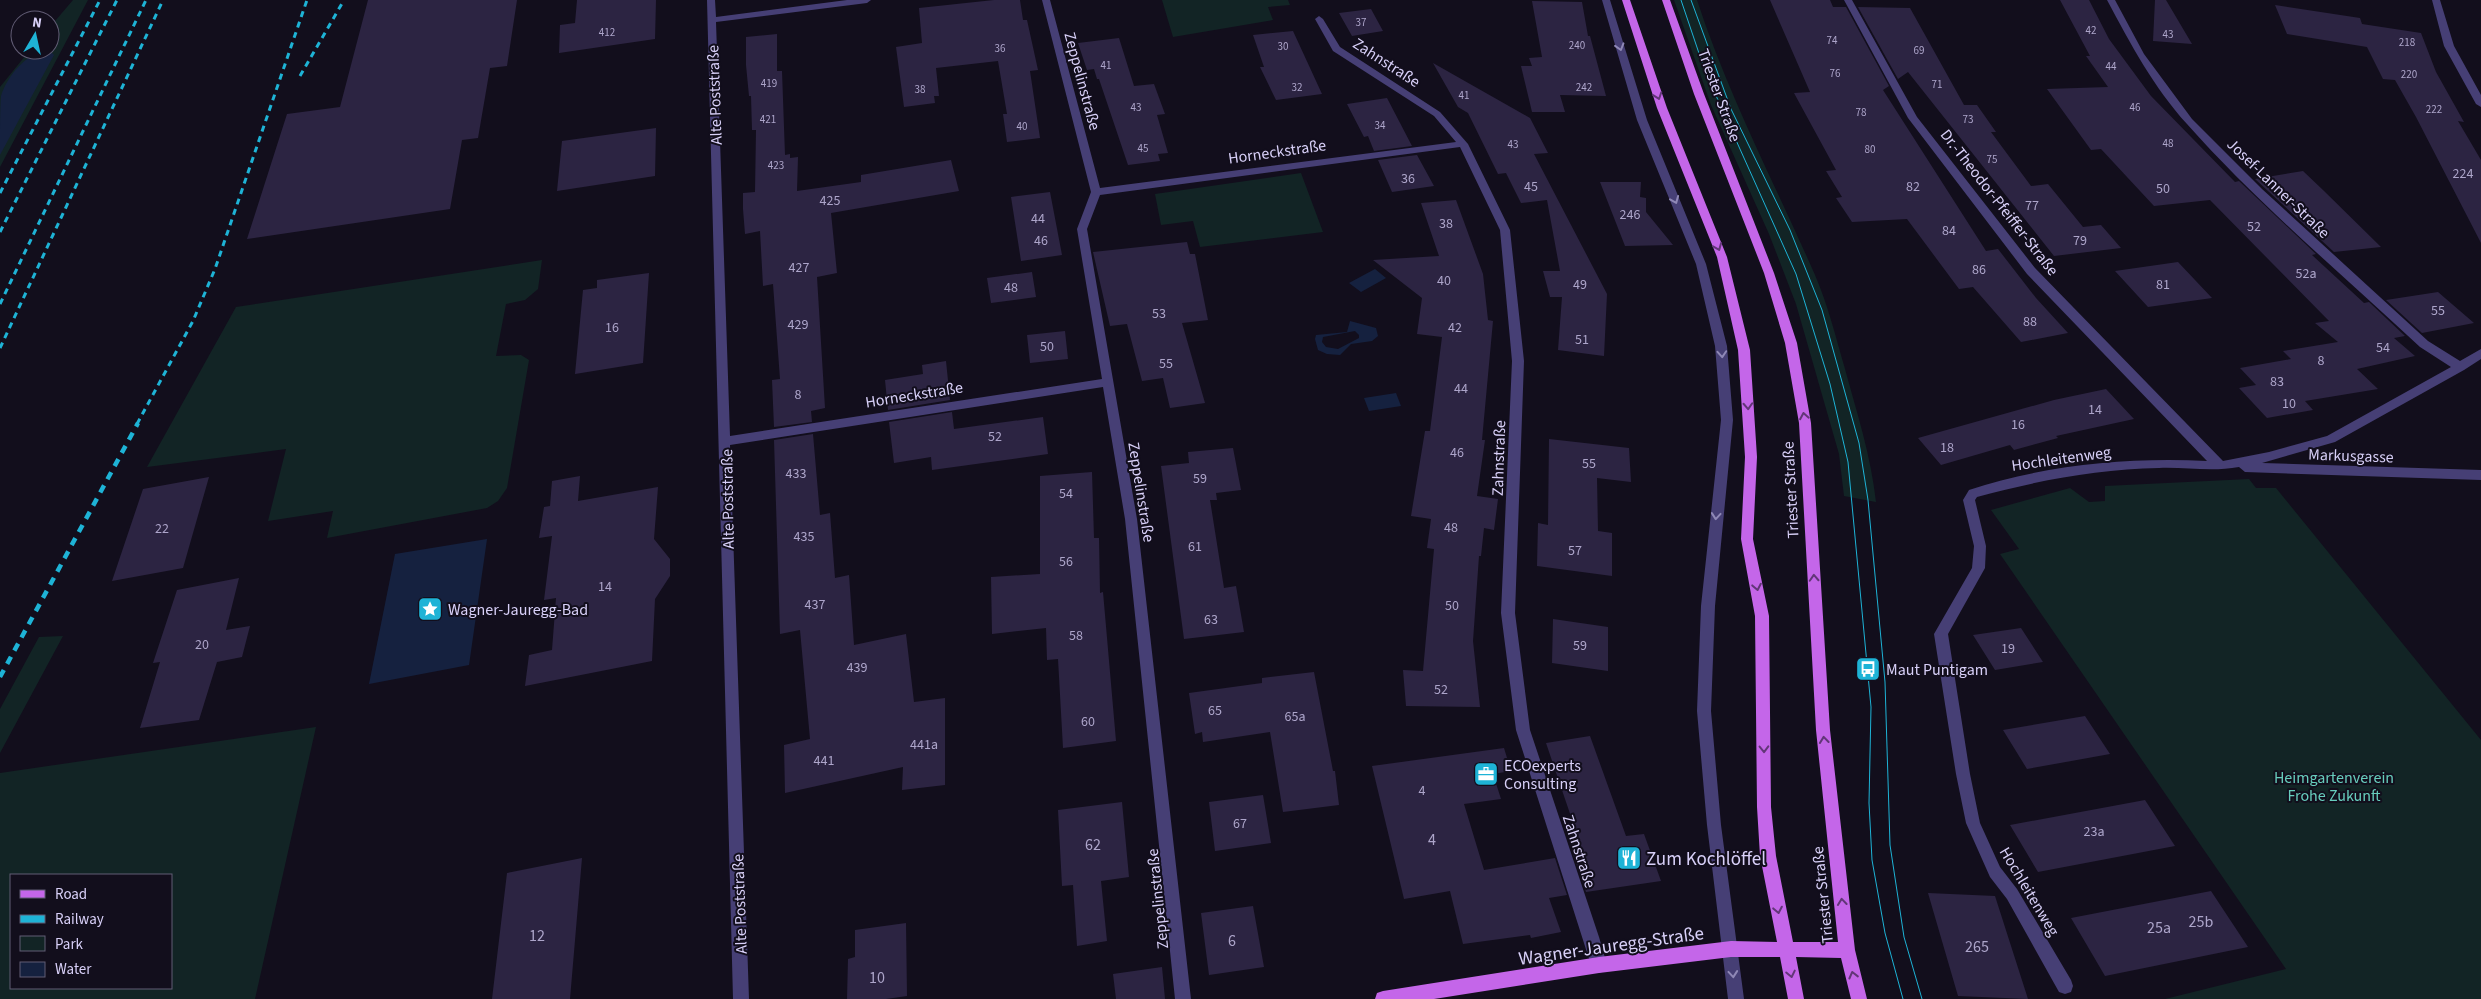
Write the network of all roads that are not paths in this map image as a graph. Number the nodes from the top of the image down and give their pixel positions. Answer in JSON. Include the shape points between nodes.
{"nodes":[{"id":1,"x":712,"y":0,"type":"edge"},
{"id":2,"x":867,"y":0,"type":"edge"},
{"id":3,"x":1046,"y":0,"type":"edge"},
{"id":4,"x":1606,"y":0,"type":"edge"},
{"id":5,"x":1626,"y":0,"type":"edge"},
{"id":6,"x":1666,"y":0,"type":"edge"},
{"id":7,"x":1848,"y":0,"type":"edge"},
{"id":8,"x":2111,"y":0,"type":"edge"},
{"id":9,"x":2436,"y":0,"type":"edge"},
{"id":10,"x":1319,"y":19,"type":"dead end"},
{"id":11,"x":712,"y":20,"type":"junction"},
{"id":12,"x":2481,"y":104,"type":"edge"},
{"id":13,"x":1463,"y":144,"type":"junction"},
{"id":14,"x":1096,"y":192,"type":"junction"},
{"id":15,"x":2481,"y":353,"type":"edge"},
{"id":16,"x":2460,"y":367,"type":"junction"},
{"id":17,"x":1108,"y":382,"type":"junction"},
{"id":18,"x":726,"y":441,"type":"junction"},
{"id":19,"x":2220,"y":466,"type":"junction"},
{"id":20,"x":2481,"y":475,"type":"edge"},
{"id":21,"x":1731,"y":949,"type":"junction"},
{"id":22,"x":1786,"y":949,"type":"junction"},
{"id":23,"x":1847,"y":950,"type":"junction"},
{"id":24,"x":1599,"y":965,"type":"junction"},
{"id":25,"x":2066,"y":986,"type":"dead end"},
{"id":26,"x":741,"y":999,"type":"edge"},
{"id":27,"x":1183,"y":999,"type":"edge"},
{"id":28,"x":1383,"y":999,"type":"edge"},
{"id":29,"x":1736,"y":999,"type":"edge"},
{"id":30,"x":1796,"y":999,"type":"edge"},
{"id":31,"x":1859,"y":999,"type":"edge"}],
"edges":[{"from":1,"to":11,"type":"street","name":"Alte Poststraße"},
{"from":2,"to":11,"type":"street"},
{"from":3,"to":14,"type":"street","name":"Zeppelinstraße"},
{"from":4,"to":21,"type":"street","one_way":true,"via":[[1642,120],[1700,264],[1722,346],[1727,420],[1708,606],[1704,711],[1714,825]]},
{"from":5,"to":22,"type":"main road","one_way":true,"via":[[1662,108],[1722,257],[1744,350],[1750,457],[1747,539],[1762,616],[1764,807],[1768,856]]},
{"from":23,"to":6,"type":"main road","name":"Triester Straße","one_way":true,"via":[[1823,730],[1805,423],[1791,343],[1769,273]]},
{"from":7,"to":19,"type":"street","name":"Dr.-Theodor-Pfeiffer-Straße","via":[[1913,118],[2031,272]]},
{"from":8,"to":16,"type":"street","name":"Josef-Lanner-Straße","via":[[2140,54],[2189,121],[2258,191],[2424,344]]},
{"from":9,"to":12,"type":"street","via":[[2449,46]]},
{"from":10,"to":13,"type":"street","name":"Zahnstraße","via":[[1336,49],[1437,114]]},
{"from":11,"to":18,"type":"street","name":"Alte Poststraße"},
{"from":13,"to":14,"type":"street","name":"Horneckstraße"},
{"from":13,"to":24,"type":"street","name":"Zahnstraße","via":[[1505,230],[1507,249],[1518,362],[1508,614],[1523,730]]},
{"from":14,"to":17,"type":"street","name":"Zeppelinstraße","via":[[1082,228]]},
{"from":15,"to":16,"type":"street","name":"Hochleitenweg"},
{"from":16,"to":19,"type":"street","name":"Hochleitenweg","via":[[2331,439],[2269,457]]},
{"from":17,"to":18,"type":"street","name":"Horneckstraße"},
{"from":17,"to":27,"type":"street","name":"Zeppelinstraße","via":[[1131,518]]},
{"from":18,"to":26,"type":"street","name":"Alte Poststraße"},
{"from":19,"to":20,"type":"street","name":"Markusgasse"},
{"from":19,"to":25,"type":"street","name":"Hochleitenweg","via":[[2160,463],[2030,478],[1973,492],[1970,500],[1980,546],[1978,568],[1941,634],[1963,774],[1973,824],[1995,872],[2012,894]]},
{"from":21,"to":22,"type":"main road","name":"Wagner-Jauregg-Straße"},
{"from":21,"to":24,"type":"main road","name":"Wagner-Jauregg-Straße"},
{"from":21,"to":29,"type":"street","one_way":true},
{"from":22,"to":23,"type":"main road","name":"Wagner-Jauregg-Straße"},
{"from":22,"to":30,"type":"main road","one_way":true},
{"from":31,"to":23,"type":"main road","name":"Triester Straße","one_way":true},
{"from":24,"to":28,"type":"main road","name":"Wagner-Jauregg-Straße"}]}
